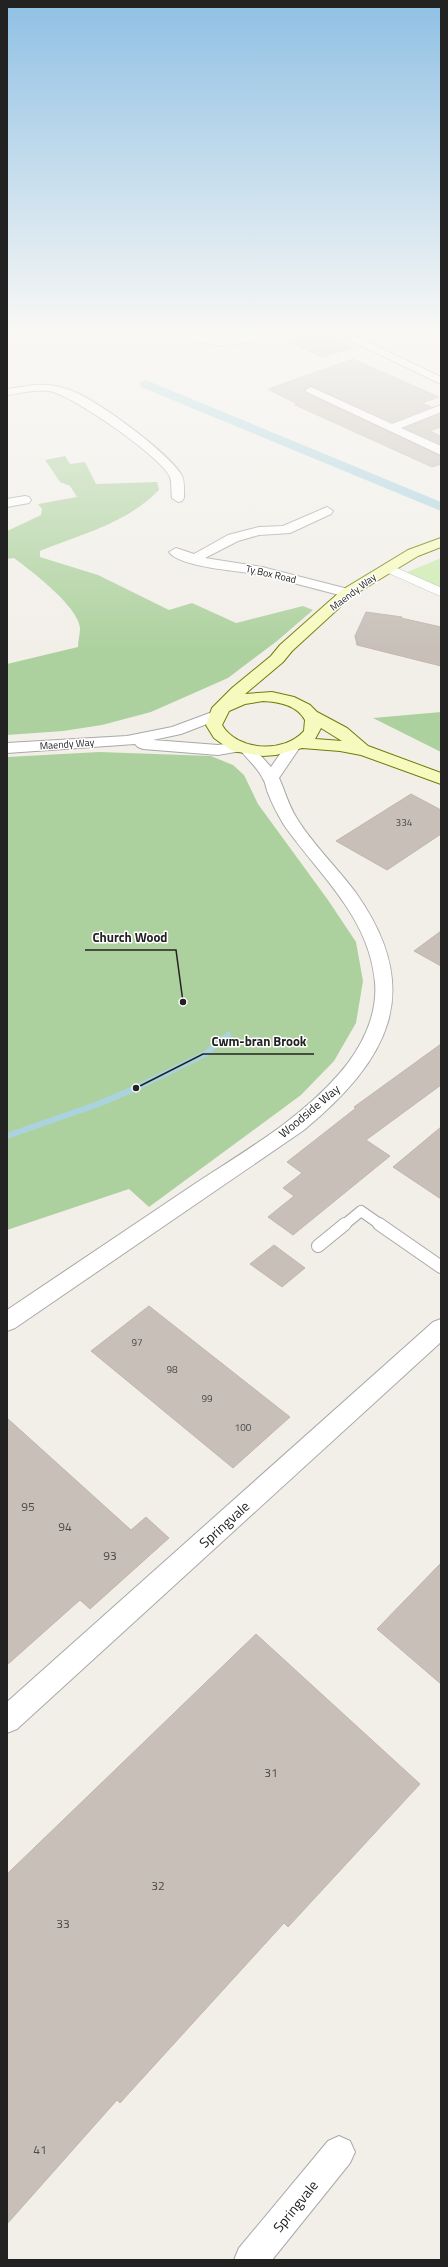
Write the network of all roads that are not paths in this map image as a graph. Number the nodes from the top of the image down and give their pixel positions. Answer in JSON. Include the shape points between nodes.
{"nodes":[{"id":1,"x":132,"y":439,"type":"edge"},
{"id":2,"x":414,"y":439,"type":"edge"},
{"id":3,"x":441,"y":451,"type":"edge"},
{"id":4,"x":178,"y":498,"type":"dead end"},
{"id":5,"x":25,"y":500,"type":"dead end"},
{"id":6,"x":7,"y":503,"type":"edge"},
{"id":7,"x":327,"y":512,"type":"dead end"},
{"id":8,"x":441,"y":542,"type":"edge"},
{"id":9,"x":176,"y":552,"type":"dead end"},
{"id":10,"x":194,"y":560,"type":"junction"},
{"id":11,"x":387,"y":568,"type":"junction"},
{"id":12,"x":441,"y":592,"type":"edge"},
{"id":13,"x":347,"y":593,"type":"junction"},
{"id":14,"x":277,"y":659,"type":"junction"},
{"id":15,"x":294,"y":702,"type":"junction"},
{"id":16,"x":219,"y":712,"type":"junction"},
{"id":17,"x":312,"y":716,"type":"junction"},
{"id":18,"x":127,"y":741,"type":"junction"},
{"id":19,"x":296,"y":745,"type":"junction"},
{"id":20,"x":7,"y":748,"type":"edge"},
{"id":21,"x":243,"y":748,"type":"junction"},
{"id":22,"x":364,"y":750,"type":"junction"},
{"id":23,"x":271,"y":778,"type":"junction"},
{"id":24,"x":441,"y":779,"type":"edge"},
{"id":25,"x":318,"y":1246,"type":"dead end"},
{"id":26,"x":441,"y":1267,"type":"edge"},
{"id":27,"x":7,"y":1322,"type":"edge"},
{"id":28,"x":441,"y":1328,"type":"edge"},
{"id":29,"x":7,"y":1720,"type":"edge"},
{"id":30,"x":338,"y":2152,"type":"dead end"},
{"id":31,"x":251,"y":2260,"type":"edge"}],
"edges":[{"from":1,"to":4,"type":"street","via":[[165,463],[176,476]]},
{"from":2,"to":3,"type":"street"},
{"from":5,"to":6,"type":"street"},
{"from":7,"to":10,"type":"street","via":[[285,530],[233,538],[204,552]]},
{"from":8,"to":11,"type":"street","name":"Maendy Way","via":[[413,553]]},
{"from":9,"to":10,"type":"street","name":"Ty Box Road"},
{"from":10,"to":13,"type":"street","name":"Ty Box Road","via":[[262,571]]},
{"from":11,"to":12,"type":"lane"},
{"from":11,"to":13,"type":"street","name":"Maendy Way"},
{"from":13,"to":14,"type":"street","name":"Maendy Way"},
{"from":14,"to":15,"type":"street","name":"Maendy Way","via":[[274,673],[280,690]]},
{"from":14,"to":16,"type":"street","name":"Maendy Way","via":[[238,691]]},
{"from":15,"to":16,"type":"street","name":"Maendy Way","via":[[265,696],[234,701]]},
{"from":15,"to":17,"type":"street","name":"Maendy Way","via":[[305,708]]},
{"from":16,"to":18,"type":"street","name":"Maendy Way","via":[[176,731]]},
{"from":16,"to":21,"type":"street","name":"Maendy Way","via":[[214,725],[216,732],[221,738]]},
{"from":17,"to":19,"type":"street","via":[[313,730]]},
{"from":17,"to":22,"type":"street","name":"Maendy Way","via":[[341,732]]},
{"from":18,"to":20,"type":"street","name":"Maendy Way"},
{"from":18,"to":21,"type":"street","name":"Maendy Way","via":[[147,745],[218,750]]},
{"from":19,"to":21,"type":"street","name":"Maendy Way","via":[[263,751]]},
{"from":19,"to":22,"type":"street","name":"Maendy Way","via":[[340,746]]},
{"from":19,"to":23,"type":"street"},
{"from":21,"to":23,"type":"street","name":"Woodside Way"},
{"from":22,"to":24,"type":"street"},
{"from":23,"to":27,"type":"street","name":"Woodside Way","via":[[282,808],[338,878],[374,938],[385,983],[384,1004],[376,1033],[363,1058],[345,1080],[298,1123]]},
{"from":25,"to":26,"type":"lane","via":[[360,1211]]},
{"from":28,"to":29,"type":"street","name":"Springvale"},
{"from":30,"to":31,"type":"street","name":"Springvale"}]}
